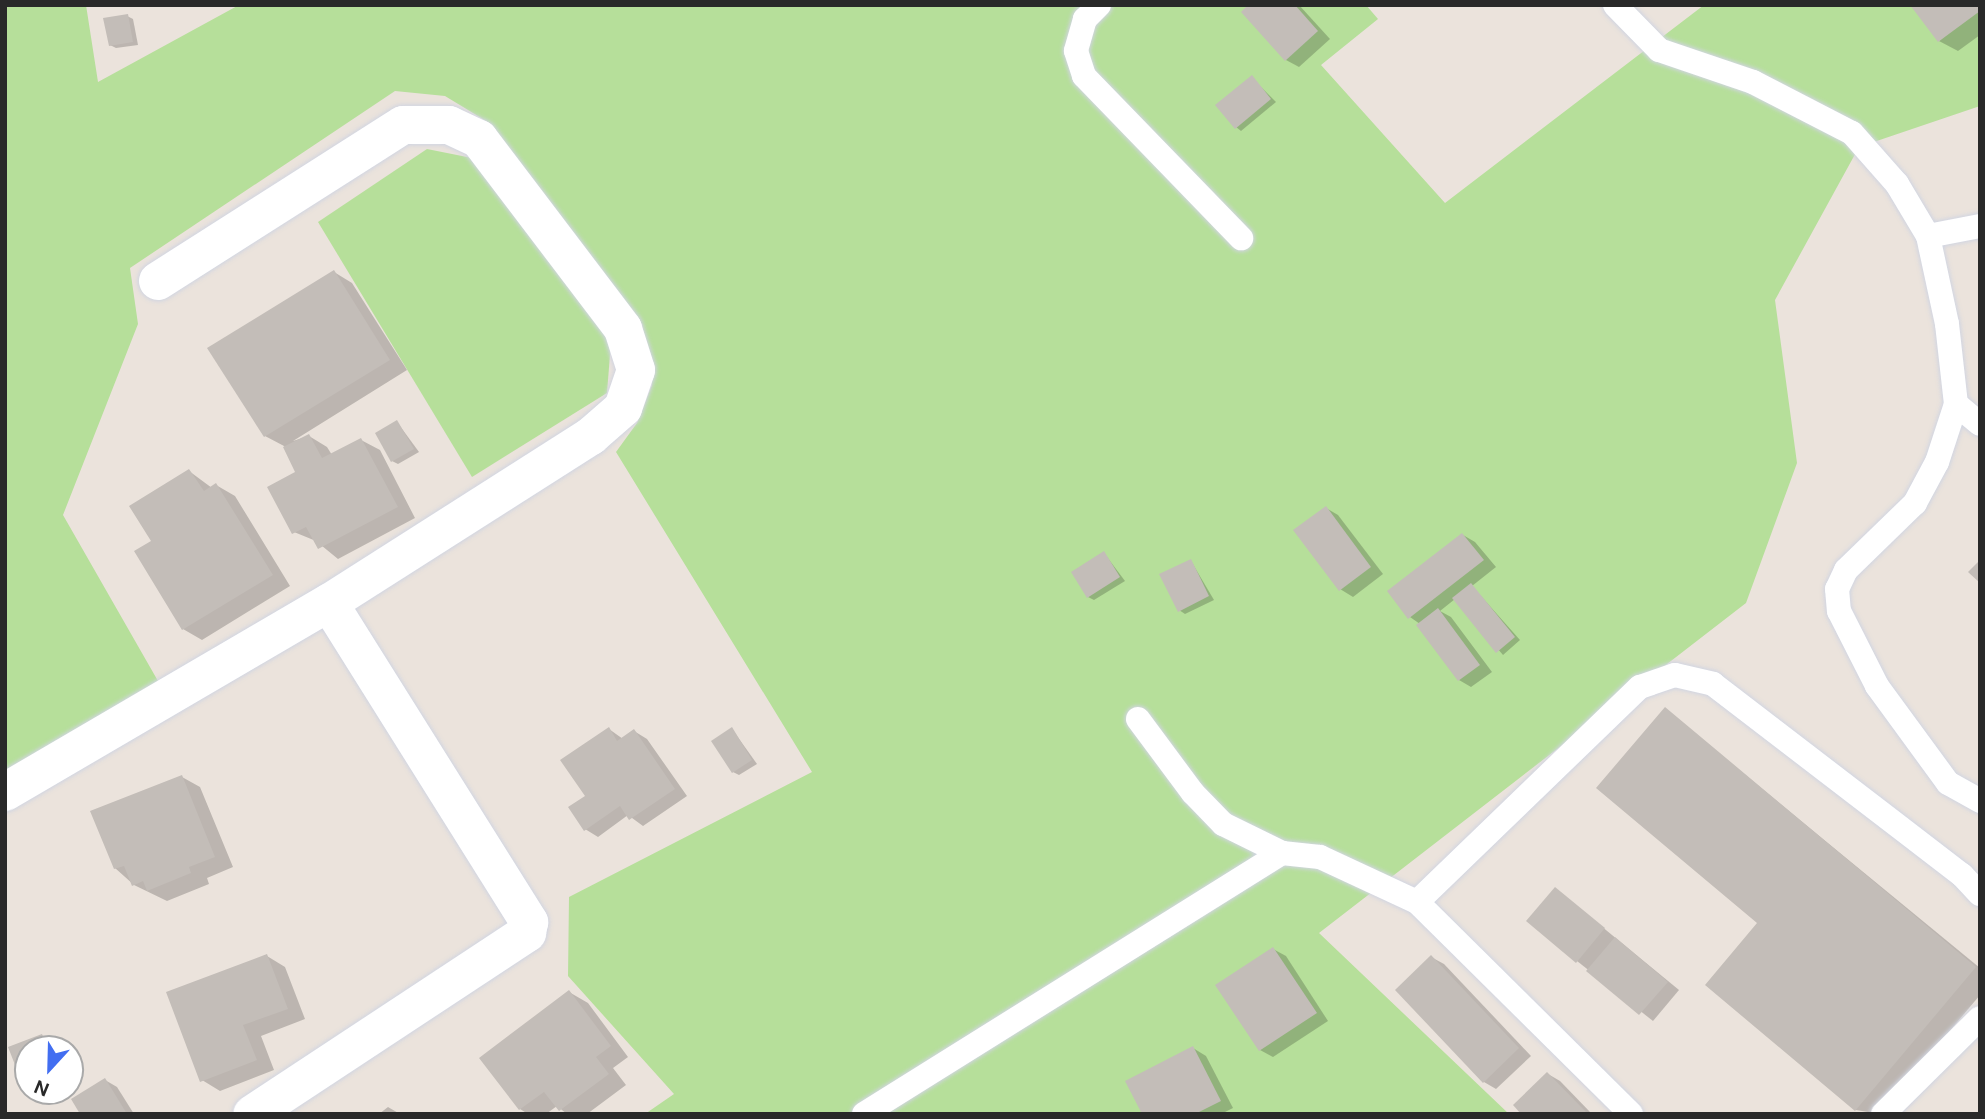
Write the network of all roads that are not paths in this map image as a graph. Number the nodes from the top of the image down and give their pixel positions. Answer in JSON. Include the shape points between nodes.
{"nodes":[{"id":1,"x":1099,"y":5,"type":"edge"},
{"id":2,"x":1615,"y":5,"type":"edge"},
{"id":3,"x":1980,"y":226,"type":"edge"},
{"id":4,"x":1928,"y":236,"type":"junction"},
{"id":5,"x":1241,"y":238,"type":"dead end"},
{"id":6,"x":159,"y":281,"type":"dead end"},
{"id":7,"x":1956,"y":404,"type":"junction"},
{"id":8,"x":1980,"y":424,"type":"edge"},
{"id":9,"x":329,"y":603,"type":"junction"},
{"id":10,"x":1138,"y":719,"type":"dead end"},
{"id":11,"x":5,"y":792,"type":"edge"},
{"id":12,"x":1980,"y":801,"type":"edge"},
{"id":13,"x":1282,"y":853,"type":"junction"},
{"id":14,"x":1980,"y":894,"type":"edge"},
{"id":15,"x":1417,"y":902,"type":"junction"},
{"id":16,"x":1980,"y":1018,"type":"edge"},
{"id":17,"x":252,"y":1114,"type":"edge"},
{"id":18,"x":864,"y":1114,"type":"edge"},
{"id":19,"x":1631,"y":1114,"type":"edge"},
{"id":20,"x":1883,"y":1114,"type":"edge"}],
"edges":[{"from":1,"to":5,"type":"lane","via":[[1085,19],[1076,51],[1084,76]]},
{"from":2,"to":4,"type":"lane","via":[[1659,50],[1753,82],[1852,133],[1897,184]]},
{"from":3,"to":4,"type":"lane"},
{"from":4,"to":7,"type":"lane","via":[[1947,324]]},
{"from":6,"to":9,"type":"street","via":[[403,125],[449,125],[479,139],[623,328],[636,370],[623,408],[591,436]]},
{"from":7,"to":8,"type":"lane"},
{"from":7,"to":12,"type":"lane","via":[[1937,462],[1915,503],[1846,570],[1837,589],[1839,611],[1877,686],[1948,783]]},
{"from":9,"to":11,"type":"street"},
{"from":9,"to":17,"type":"street","via":[[528,922],[527,933]]},
{"from":10,"to":13,"type":"lane","via":[[1193,793],[1223,824]]},
{"from":13,"to":15,"type":"lane","via":[[1320,857]]},
{"from":13,"to":18,"type":"lane"},
{"from":14,"to":15,"type":"lane","via":[[1962,875],[1713,684],[1675,675],[1640,687]]},
{"from":15,"to":19,"type":"lane"},
{"from":16,"to":20,"type":"lane"}]}
